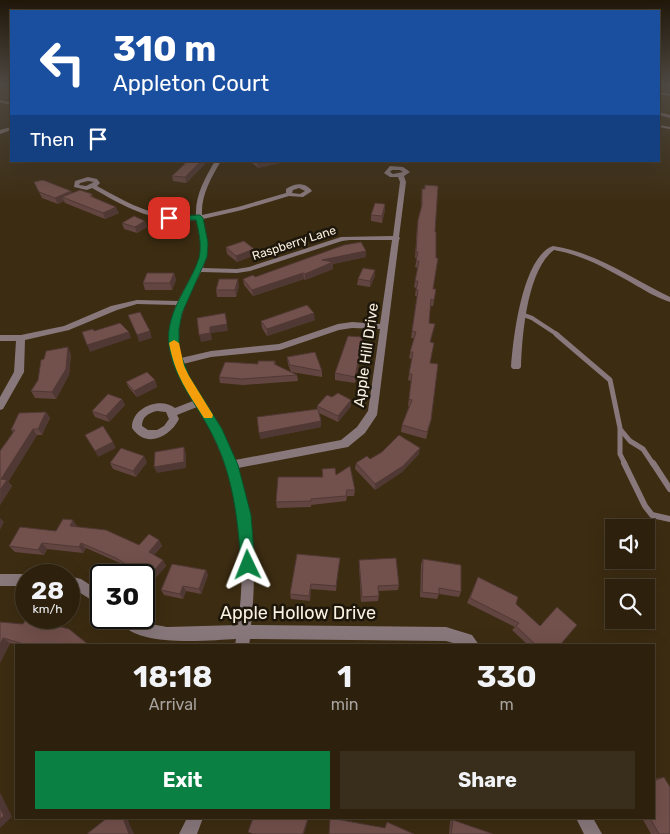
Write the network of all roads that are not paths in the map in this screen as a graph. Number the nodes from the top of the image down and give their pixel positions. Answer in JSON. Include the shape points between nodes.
{"nodes":[{"id":1,"x":218,"y":162,"type":"edge"},
{"id":2,"x":401,"y":176,"type":"dead end"},
{"id":3,"x":92,"y":186,"type":"dead end"},
{"id":4,"x":289,"y":194,"type":"dead end"},
{"id":5,"x":200,"y":218,"type":"junction"},
{"id":6,"x":396,"y":238,"type":"junction"},
{"id":7,"x":198,"y":270,"type":"junction"},
{"id":8,"x":670,"y":300,"type":"edge"},
{"id":9,"x":181,"y":303,"type":"junction"},
{"id":10,"x":520,"y":314,"type":"junction"},
{"id":11,"x":384,"y":326,"type":"junction"},
{"id":12,"x":0,"y":338,"type":"edge"},
{"id":13,"x":21,"y":338,"type":"junction"},
{"id":14,"x":178,"y":362,"type":"junction"},
{"id":15,"x":516,"y":367,"type":"dead end"},
{"id":16,"x":200,"y":402,"type":"junction"},
{"id":17,"x":0,"y":406,"type":"edge"},
{"id":18,"x":173,"y":414,"type":"dead end"},
{"id":19,"x":620,"y":428,"type":"junction"},
{"id":20,"x":232,"y":465,"type":"junction"},
{"id":21,"x":670,"y":489,"type":"edge"},
{"id":22,"x":670,"y":519,"type":"edge"},
{"id":23,"x":0,"y":580,"type":"edge"},
{"id":24,"x":15,"y":580,"type":"edge"},
{"id":25,"x":142,"y":629,"type":"edge"},
{"id":26,"x":243,"y":639,"type":"edge"},
{"id":27,"x":471,"y":644,"type":"edge"},
{"id":28,"x":195,"y":819,"type":"edge"},
{"id":29,"x":585,"y":819,"type":"edge"},
{"id":30,"x":188,"y":834,"type":"edge"},
{"id":31,"x":593,"y":834,"type":"edge"}],
"edges":[{"from":1,"to":5,"type":"street","via":[[202,196]]},
{"from":2,"to":6,"type":"street","name":"Apple Hill Drive"},
{"from":3,"to":5,"type":"street","via":[[155,216]]},
{"from":4,"to":5,"type":"street"},
{"from":5,"to":7,"type":"street","via":[[204,246]]},
{"from":6,"to":7,"type":"street","name":"Raspberry Lane","via":[[350,238],[250,269]]},
{"from":6,"to":11,"type":"street","name":"Apple Hill Drive"},
{"from":7,"to":9,"type":"street"},
{"from":8,"to":10,"type":"street","via":[[607,264],[580,253],[553,248],[546,252],[529,285]]},
{"from":9,"to":13,"type":"street","via":[[137,302],[66,328]]},
{"from":9,"to":14,"type":"street","via":[[174,329]]},
{"from":10,"to":15,"type":"street"},
{"from":10,"to":19,"type":"lane","via":[[552,330],[610,380]]},
{"from":11,"to":14,"type":"street","via":[[338,327],[280,347],[211,354]]},
{"from":11,"to":20,"type":"street","name":"Apple Hill Drive","via":[[373,412],[361,430],[344,444]]},
{"from":12,"to":13,"type":"street"},
{"from":13,"to":17,"type":"street","via":[[19,372]]},
{"from":14,"to":16,"type":"street"},
{"from":16,"to":18,"type":"street"},
{"from":16,"to":20,"type":"street"},
{"from":19,"to":21,"type":"lane","via":[[630,441],[643,449]]},
{"from":19,"to":22,"type":"lane","via":[[620,454],[645,506],[652,515]]},
{"from":20,"to":26,"type":"street","via":[[242,500],[248,545]]},
{"from":23,"to":24,"type":"street"},
{"from":25,"to":26,"type":"street","name":"Apple Hollow Drive","via":[[167,634]]},
{"from":26,"to":27,"type":"street","name":"Apple Hollow Drive","via":[[446,634]]},
{"from":28,"to":30,"type":"street"},
{"from":29,"to":31,"type":"street"}]}
